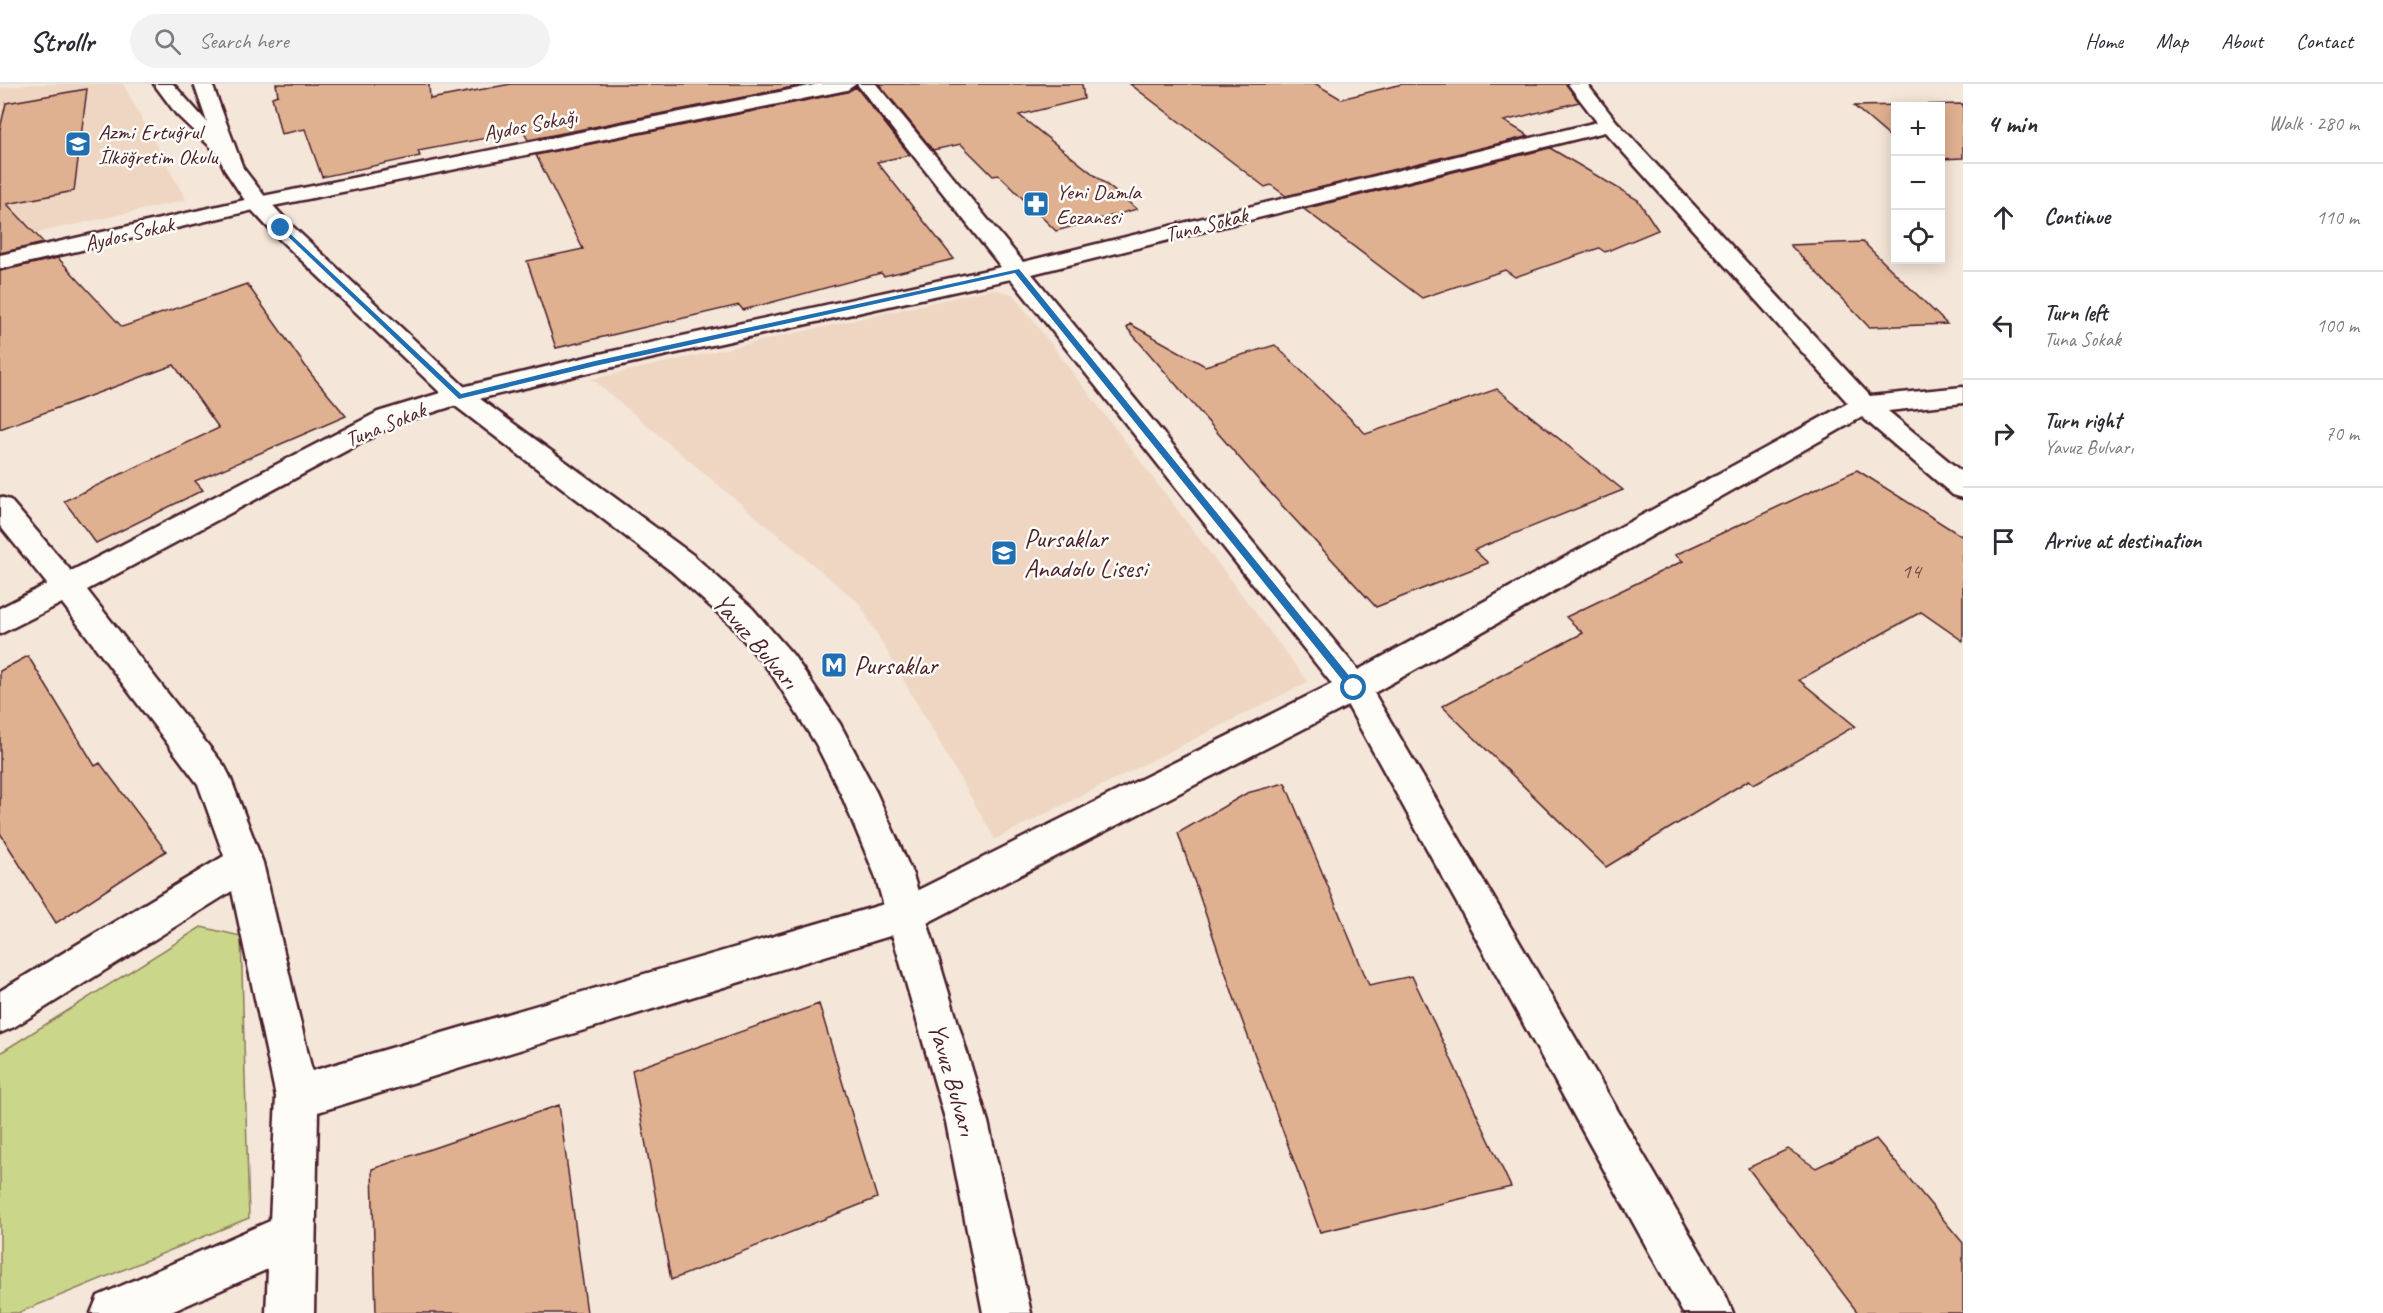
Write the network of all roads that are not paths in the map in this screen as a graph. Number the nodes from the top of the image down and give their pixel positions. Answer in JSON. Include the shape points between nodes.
{"nodes":[{"id":1,"x":163,"y":84,"type":"edge"},
{"id":2,"x":203,"y":84,"type":"edge"},
{"id":3,"x":847,"y":84,"type":"edge"},
{"id":4,"x":866,"y":84,"type":"edge"},
{"id":5,"x":1577,"y":84,"type":"edge"},
{"id":6,"x":1609,"y":125,"type":"junction"},
{"id":7,"x":225,"y":152,"type":"junction"},
{"id":8,"x":258,"y":203,"type":"junction"},
{"id":9,"x":0,"y":262,"type":"edge"},
{"id":10,"x":1016,"y":271,"type":"junction"},
{"id":11,"x":1963,"y":395,"type":"edge"},
{"id":12,"x":459,"y":396,"type":"junction"},
{"id":13,"x":1863,"y":405,"type":"junction"},
{"id":14,"x":1963,"y":488,"type":"edge"},
{"id":15,"x":0,"y":507,"type":"edge"},
{"id":16,"x":68,"y":588,"type":"junction"},
{"id":17,"x":0,"y":622,"type":"edge"},
{"id":18,"x":1354,"y":688,"type":"junction"},
{"id":19,"x":245,"y":863,"type":"junction"},
{"id":20,"x":906,"y":915,"type":"junction"},
{"id":21,"x":0,"y":1013,"type":"edge"},
{"id":22,"x":297,"y":1097,"type":"junction"},
{"id":23,"x":292,"y":1235,"type":"junction"},
{"id":24,"x":116,"y":1313,"type":"edge"},
{"id":25,"x":290,"y":1313,"type":"edge"},
{"id":26,"x":1007,"y":1313,"type":"edge"},
{"id":27,"x":1709,"y":1313,"type":"edge"}],
"edges":[{"from":1,"to":7,"type":"street","name":"Yavuz Bulvarı"},
{"from":2,"to":7,"type":"street","name":"Yavuz Bulvarı"},
{"from":3,"to":8,"type":"street","name":"Aydos Sokağı"},
{"from":4,"to":10,"type":"street"},
{"from":5,"to":6,"type":"street"},
{"from":6,"to":10,"type":"street","name":"Tuna Sokak"},
{"from":6,"to":13,"type":"street"},
{"from":7,"to":8,"type":"street","name":"Yavuz Bulvarı"},
{"from":8,"to":9,"type":"street","name":"Aydos Sokak"},
{"from":8,"to":12,"type":"street","name":"Yavuz Bulvarı"},
{"from":10,"to":12,"type":"street","name":"Tuna Sokak"},
{"from":10,"to":18,"type":"street"},
{"from":11,"to":13,"type":"street"},
{"from":12,"to":16,"type":"street","name":"Tuna Sokak","via":[[387,418]]},
{"from":12,"to":20,"type":"street","name":"Yavuz Bulvarı","via":[[682,563],[741,616],[782,664],[828,734],[894,875]]},
{"from":13,"to":14,"type":"street"},
{"from":13,"to":18,"type":"street"},
{"from":15,"to":16,"type":"street"},
{"from":16,"to":17,"type":"street","name":"Tuna Sokak"},
{"from":16,"to":19,"type":"street","via":[[213,777]]},
{"from":18,"to":20,"type":"street"},
{"from":18,"to":27,"type":"street"},
{"from":19,"to":21,"type":"street"},
{"from":19,"to":22,"type":"street"},
{"from":20,"to":22,"type":"street"},
{"from":20,"to":26,"type":"street","name":"Yavuz Bulvarı","via":[[967,1122]]},
{"from":22,"to":23,"type":"street"},
{"from":23,"to":24,"type":"street"},
{"from":23,"to":25,"type":"street"}]}
